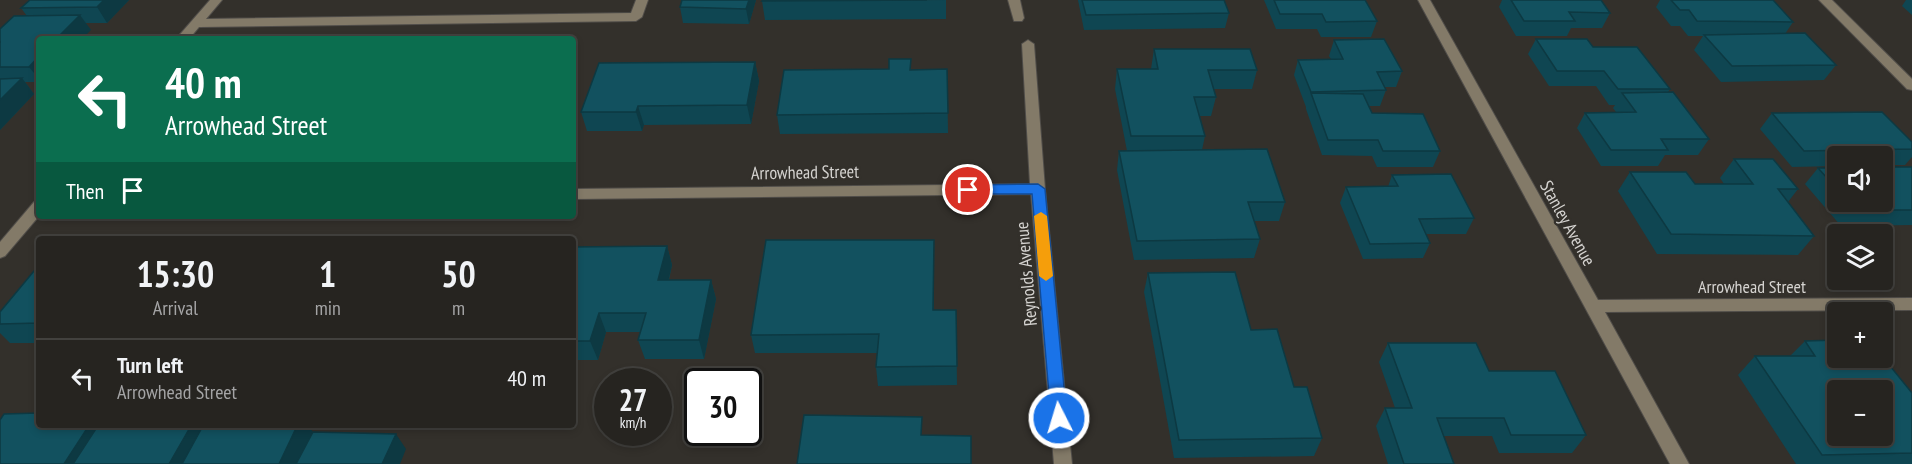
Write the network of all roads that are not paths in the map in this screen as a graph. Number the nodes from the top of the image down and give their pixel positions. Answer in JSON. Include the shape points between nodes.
{"nodes":[{"id":1,"x":216,"y":0,"type":"edge"},
{"id":2,"x":642,"y":0,"type":"edge"},
{"id":3,"x":1014,"y":0,"type":"edge"},
{"id":4,"x":1424,"y":0,"type":"edge"},
{"id":5,"x":1825,"y":0,"type":"edge"},
{"id":6,"x":1018,"y":18,"type":"dead end"},
{"id":7,"x":196,"y":23,"type":"junction"},
{"id":8,"x":185,"y":36,"type":"edge"},
{"id":9,"x":1028,"y":44,"type":"dead end"},
{"id":10,"x":1912,"y":86,"type":"edge"},
{"id":11,"x":1038,"y":189,"type":"junction"},
{"id":12,"x":576,"y":194,"type":"edge"},
{"id":13,"x":36,"y":210,"type":"edge"},
{"id":14,"x":0,"y":252,"type":"edge"},
{"id":15,"x":1912,"y":304,"type":"edge"},
{"id":16,"x":1591,"y":306,"type":"junction"},
{"id":17,"x":1063,"y":464,"type":"edge"},
{"id":18,"x":1680,"y":464,"type":"edge"}],
"edges":[{"from":1,"to":7,"type":"street"},
{"from":2,"to":7,"type":"street","via":[[636,18]]},
{"from":3,"to":6,"type":"street"},
{"from":4,"to":16,"type":"street","name":"Stanley Avenue"},
{"from":5,"to":10,"type":"street"},
{"from":7,"to":8,"type":"street"},
{"from":9,"to":11,"type":"street","name":"Reynolds Avenue"},
{"from":11,"to":12,"type":"street","name":"Arrowhead Street"},
{"from":11,"to":17,"type":"street","name":"Reynolds Avenue"},
{"from":13,"to":14,"type":"street"},
{"from":15,"to":16,"type":"street","name":"Arrowhead Street"},
{"from":16,"to":18,"type":"street","name":"Stanley Avenue"}]}
